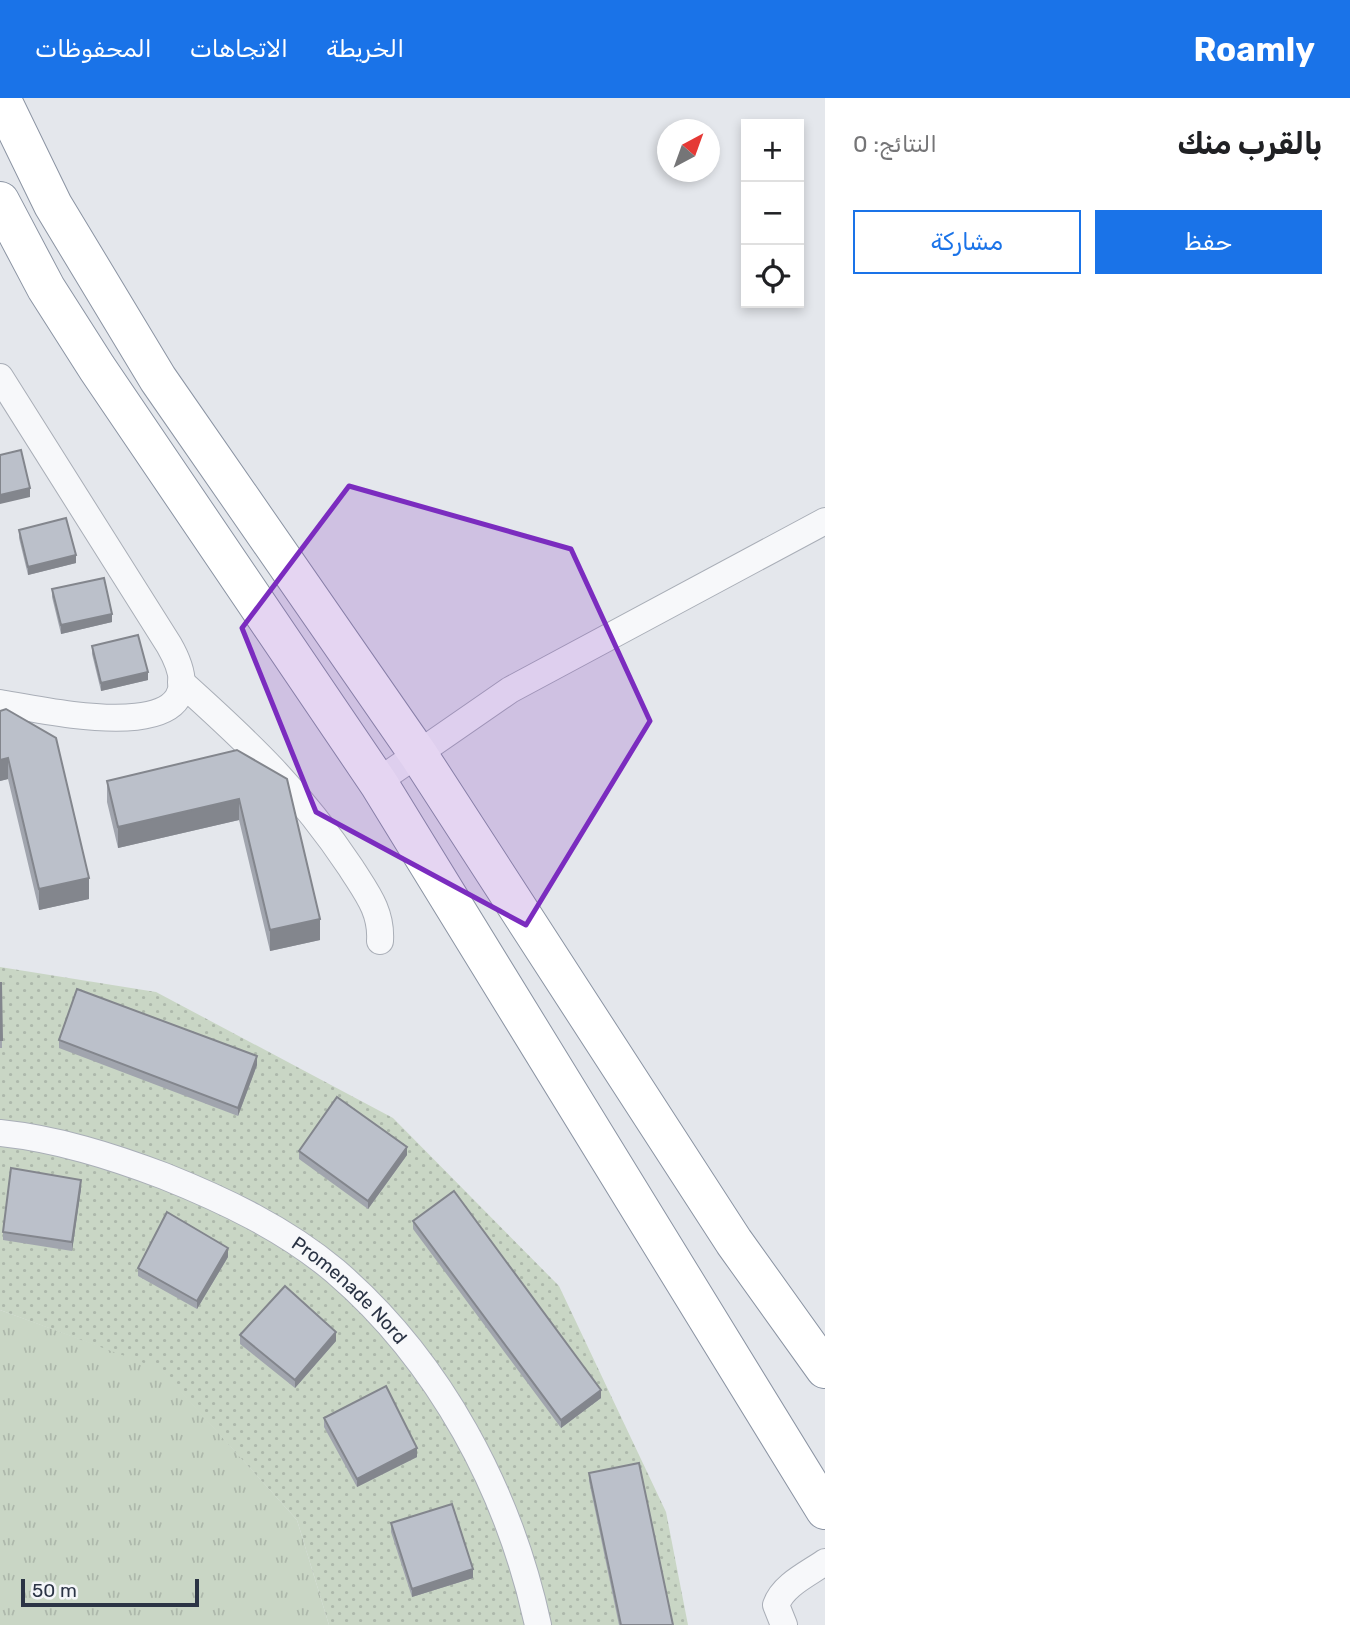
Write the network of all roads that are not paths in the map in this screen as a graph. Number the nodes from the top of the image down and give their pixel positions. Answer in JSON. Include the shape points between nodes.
{"nodes":[{"id":1,"x":1,"y":98,"type":"edge"},
{"id":2,"x":0,"y":201,"type":"edge"},
{"id":3,"x":0,"y":377,"type":"edge"},
{"id":4,"x":825,"y":521,"type":"edge"},
{"id":5,"x":181,"y":682,"type":"junction"},
{"id":6,"x":0,"y":703,"type":"edge"},
{"id":7,"x":418,"y":754,"type":"junction"},
{"id":8,"x":377,"y":782,"type":"junction"},
{"id":9,"x":380,"y":941,"type":"dead end"},
{"id":10,"x":0,"y":1133,"type":"edge"},
{"id":11,"x":825,"y":1369,"type":"edge"},
{"id":12,"x":825,"y":1510,"type":"edge"},
{"id":13,"x":825,"y":1562,"type":"edge"},
{"id":14,"x":538,"y":1625,"type":"edge"},
{"id":15,"x":784,"y":1625,"type":"edge"}],
"edges":[{"from":1,"to":7,"type":"highway","via":[[53,205],[158,379]]},
{"from":2,"to":8,"type":"highway","via":[[46,288],[97,368]]},
{"from":3,"to":5,"type":"street","via":[[169,645]]},
{"from":4,"to":7,"type":"street","via":[[510,690]]},
{"from":5,"to":6,"type":"street","via":[[180,693],[169,708],[141,718],[76,715]]},
{"from":5,"to":9,"type":"street","via":[[277,770],[321,824],[377,909]]},
{"from":7,"to":8,"type":"street"},
{"from":7,"to":11,"type":"highway","via":[[734,1242]]},
{"from":8,"to":12,"type":"highway"},
{"from":10,"to":14,"type":"street","name":"Promenade Nord","via":[[61,1143],[187,1184],[288,1237],[349,1284],[401,1338],[473,1446],[511,1528]]},
{"from":13,"to":15,"type":"street","via":[[778,1600]]}]}
